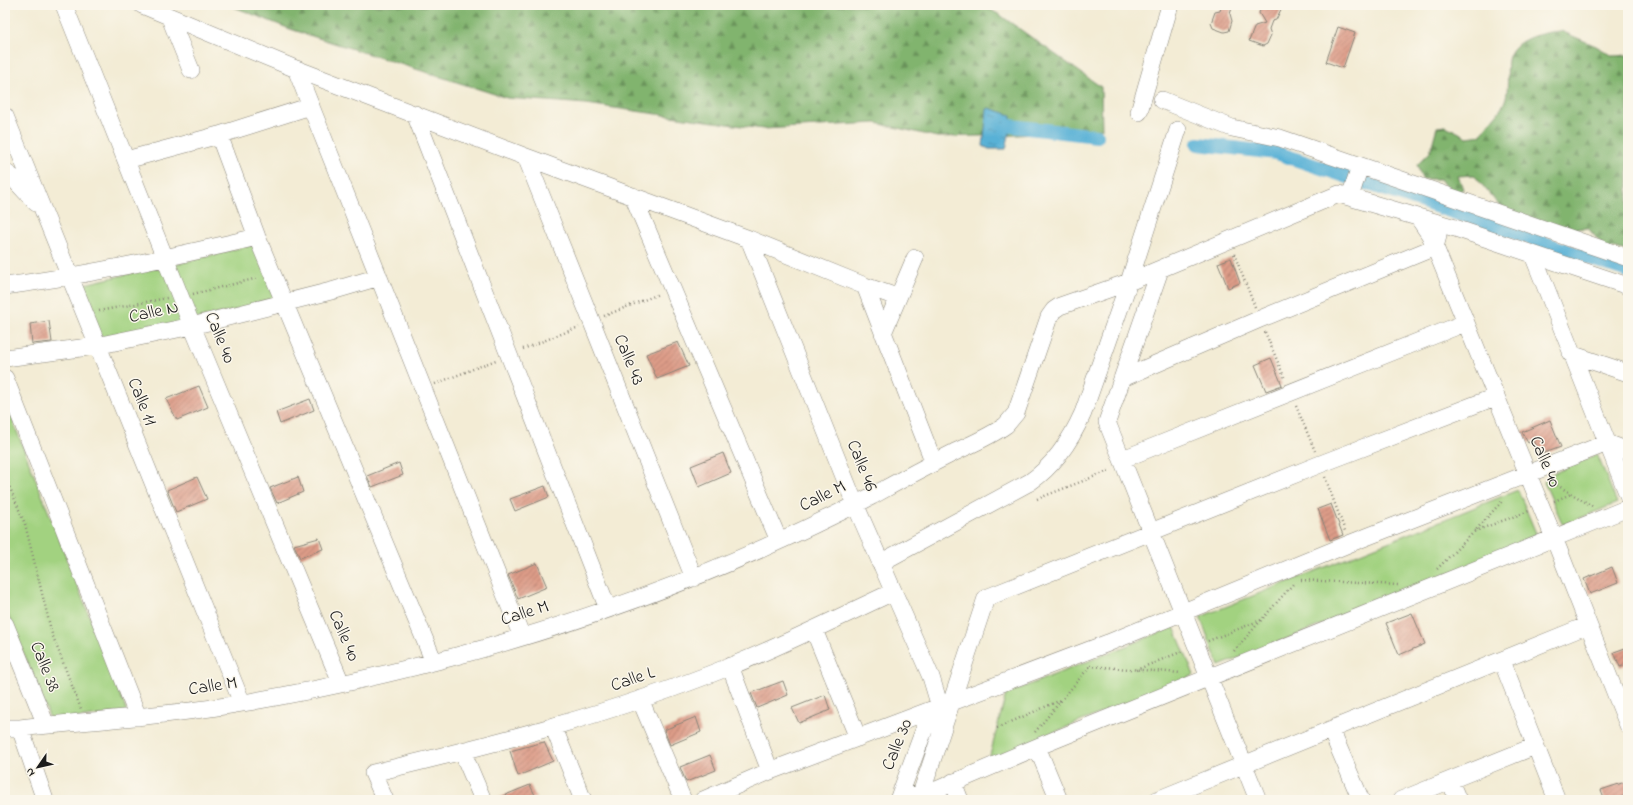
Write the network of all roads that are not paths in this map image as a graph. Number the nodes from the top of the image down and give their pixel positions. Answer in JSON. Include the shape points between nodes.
{"nodes":[{"id":1,"x":64,"y":5,"type":"edge"},
{"id":2,"x":142,"y":5,"type":"edge"},
{"id":3,"x":1170,"y":5,"type":"edge"},
{"id":4,"x":170,"y":18,"type":"junction"},
{"id":5,"x":296,"y":69,"type":"junction"},
{"id":6,"x":191,"y":70,"type":"dead end"},
{"id":7,"x":1162,"y":100,"type":"dead end"},
{"id":8,"x":311,"y":106,"type":"junction"},
{"id":9,"x":1139,"y":112,"type":"dead end"},
{"id":10,"x":415,"y":114,"type":"junction"},
{"id":11,"x":5,"y":116,"type":"edge"},
{"id":12,"x":1178,"y":130,"type":"dead end"},
{"id":13,"x":220,"y":135,"type":"junction"},
{"id":14,"x":526,"y":157,"type":"junction"},
{"id":15,"x":126,"y":160,"type":"junction"},
{"id":16,"x":5,"y":172,"type":"edge"},
{"id":17,"x":1355,"y":182,"type":"junction"},
{"id":18,"x":633,"y":196,"type":"junction"},
{"id":19,"x":46,"y":214,"type":"junction"},
{"id":20,"x":1418,"y":217,"type":"junction"},
{"id":21,"x":1447,"y":226,"type":"junction"},
{"id":22,"x":257,"y":237,"type":"junction"},
{"id":23,"x":749,"y":239,"type":"junction"},
{"id":24,"x":1435,"y":247,"type":"junction"},
{"id":25,"x":1533,"y":255,"type":"junction"},
{"id":26,"x":915,"y":258,"type":"dead end"},
{"id":27,"x":1628,"y":258,"type":"edge"},
{"id":28,"x":166,"y":259,"type":"junction"},
{"id":29,"x":1160,"y":270,"type":"junction"},
{"id":30,"x":72,"y":277,"type":"junction"},
{"id":31,"x":379,"y":277,"type":"junction"},
{"id":32,"x":1128,"y":282,"type":"junction"},
{"id":33,"x":5,"y":286,"type":"edge"},
{"id":34,"x":865,"y":286,"type":"junction"},
{"id":35,"x":1628,"y":286,"type":"edge"},
{"id":36,"x":898,"y":297,"type":"junction"},
{"id":37,"x":284,"y":303,"type":"junction"},
{"id":38,"x":1465,"y":323,"type":"junction"},
{"id":39,"x":192,"y":326,"type":"junction"},
{"id":40,"x":883,"y":333,"type":"junction"},
{"id":41,"x":1134,"y":345,"type":"junction"},
{"id":42,"x":96,"y":346,"type":"junction"},
{"id":43,"x":1571,"y":354,"type":"junction"},
{"id":44,"x":5,"y":358,"type":"edge"},
{"id":45,"x":1160,"y":362,"type":"junction"},
{"id":46,"x":1628,"y":373,"type":"edge"},
{"id":47,"x":5,"y":378,"type":"edge"},
{"id":48,"x":1122,"y":378,"type":"junction"},
{"id":49,"x":1495,"y":397,"type":"junction"},
{"id":50,"x":1083,"y":413,"type":"junction"},
{"id":51,"x":1108,"y":422,"type":"junction"},
{"id":52,"x":1607,"y":443,"type":"junction"},
{"id":53,"x":1628,"y":451,"type":"edge"},
{"id":54,"x":1124,"y":462,"type":"junction"},
{"id":55,"x":934,"y":463,"type":"junction"},
{"id":56,"x":1528,"y":474,"type":"junction"},
{"id":57,"x":1628,"y":495,"type":"edge"},
{"id":58,"x":855,"y":504,"type":"junction"},
{"id":59,"x":1628,"y":508,"type":"edge"},
{"id":60,"x":1151,"y":534,"type":"junction"},
{"id":61,"x":1554,"y":538,"type":"junction"},
{"id":62,"x":779,"y":541,"type":"junction"},
{"id":63,"x":880,"y":563,"type":"junction"},
{"id":64,"x":694,"y":578,"type":"junction"},
{"id":65,"x":893,"y":592,"type":"junction"},
{"id":66,"x":608,"y":609,"type":"junction"},
{"id":67,"x":1184,"y":612,"type":"junction"},
{"id":68,"x":5,"y":624,"type":"edge"},
{"id":69,"x":1588,"y":625,"type":"junction"},
{"id":70,"x":814,"y":630,"type":"junction"},
{"id":71,"x":522,"y":637,"type":"junction"},
{"id":72,"x":1502,"y":661,"type":"junction"},
{"id":73,"x":434,"y":662,"type":"junction"},
{"id":74,"x":730,"y":666,"type":"junction"},
{"id":75,"x":1210,"y":677,"type":"junction"},
{"id":76,"x":341,"y":683,"type":"junction"},
{"id":77,"x":640,"y":699,"type":"junction"},
{"id":78,"x":242,"y":703,"type":"junction"},
{"id":79,"x":946,"y":705,"type":"junction"},
{"id":80,"x":138,"y":717,"type":"junction"},
{"id":81,"x":46,"y":725,"type":"junction"},
{"id":82,"x":1628,"y":725,"type":"edge"},
{"id":83,"x":554,"y":726,"type":"junction"},
{"id":84,"x":12,"y":728,"type":"edge"},
{"id":85,"x":1331,"y":730,"type":"junction"},
{"id":86,"x":858,"y":738,"type":"junction"},
{"id":87,"x":1036,"y":740,"type":"junction"},
{"id":88,"x":1535,"y":746,"type":"junction"},
{"id":89,"x":462,"y":752,"type":"junction"},
{"id":90,"x":1244,"y":765,"type":"junction"},
{"id":91,"x":770,"y":772,"type":"junction"},
{"id":92,"x":1450,"y":781,"type":"junction"},
{"id":93,"x":953,"y":782,"type":"junction"},
{"id":94,"x":899,"y":796,"type":"edge"},
{"id":95,"x":920,"y":798,"type":"edge"},
{"id":96,"x":45,"y":800,"type":"edge"},
{"id":97,"x":385,"y":800,"type":"edge"},
{"id":98,"x":482,"y":800,"type":"edge"},
{"id":99,"x":583,"y":800,"type":"edge"},
{"id":100,"x":683,"y":800,"type":"edge"},
{"id":101,"x":703,"y":800,"type":"edge"},
{"id":102,"x":960,"y":800,"type":"edge"},
{"id":103,"x":1059,"y":800,"type":"edge"},
{"id":104,"x":1157,"y":800,"type":"edge"},
{"id":105,"x":1258,"y":800,"type":"edge"},
{"id":106,"x":1361,"y":800,"type":"edge"},
{"id":107,"x":1402,"y":800,"type":"edge"},
{"id":108,"x":1458,"y":800,"type":"edge"},
{"id":109,"x":1557,"y":800,"type":"edge"}],
"edges":[{"from":1,"to":15,"type":"street","name":"Calle 40"},
{"from":2,"to":4,"type":"street"},
{"from":3,"to":9,"type":"street"},
{"from":4,"to":5,"type":"street"},
{"from":4,"to":6,"type":"street"},
{"from":5,"to":8,"type":"street"},
{"from":5,"to":10,"type":"street"},
{"from":7,"to":17,"type":"street","via":[[1232,128],[1280,138]]},
{"from":8,"to":13,"type":"street"},
{"from":8,"to":31,"type":"street"},
{"from":10,"to":14,"type":"street"},
{"from":10,"to":66,"type":"street"},
{"from":11,"to":19,"type":"street","name":"Calle 11"},
{"from":12,"to":32,"type":"street"},
{"from":13,"to":15,"type":"street"},
{"from":13,"to":22,"type":"street"},
{"from":14,"to":18,"type":"street"},
{"from":14,"to":64,"type":"street","name":"Calle 43"},
{"from":15,"to":28,"type":"street","name":"Calle 40"},
{"from":16,"to":19,"type":"street"},
{"from":17,"to":20,"type":"street"},
{"from":17,"to":27,"type":"street"},
{"from":17,"to":29,"type":"street","via":[[1339,194]]},
{"from":18,"to":23,"type":"street"},
{"from":18,"to":62,"type":"street"},
{"from":19,"to":30,"type":"street","name":"Calle 11"},
{"from":20,"to":21,"type":"street"},
{"from":20,"to":24,"type":"street","name":"Calle 40"},
{"from":21,"to":24,"type":"street","via":[[1436,238]]},
{"from":21,"to":25,"type":"street"},
{"from":22,"to":28,"type":"street"},
{"from":22,"to":37,"type":"street"},
{"from":23,"to":34,"type":"street"},
{"from":23,"to":58,"type":"street","name":"Calle 46"},
{"from":24,"to":38,"type":"street","name":"Calle 40"},
{"from":24,"to":45,"type":"street"},
{"from":25,"to":35,"type":"street"},
{"from":25,"to":43,"type":"street"},
{"from":26,"to":36,"type":"street"},
{"from":28,"to":30,"type":"street"},
{"from":28,"to":39,"type":"street","name":"Calle 40"},
{"from":29,"to":32,"type":"street"},
{"from":29,"to":41,"type":"street"},
{"from":30,"to":33,"type":"street"},
{"from":30,"to":42,"type":"street","name":"Calle 11"},
{"from":31,"to":37,"type":"street","name":"Calle N"},
{"from":31,"to":71,"type":"street"},
{"from":32,"to":50,"type":"street"},
{"from":32,"to":55,"type":"street","name":"Calle M","via":[[1054,310],[1016,413],[1011,420],[1001,429]]},
{"from":34,"to":36,"type":"street"},
{"from":34,"to":40,"type":"street"},
{"from":36,"to":40,"type":"street"},
{"from":37,"to":39,"type":"street","name":"Calle N"},
{"from":37,"to":73,"type":"street"},
{"from":38,"to":49,"type":"street","name":"Calle 40"},
{"from":38,"to":54,"type":"street","via":[[1290,392]]},
{"from":39,"to":42,"type":"street","name":"Calle N"},
{"from":39,"to":76,"type":"street","name":"Calle 40"},
{"from":40,"to":55,"type":"street"},
{"from":41,"to":45,"type":"street","via":[[1144,357]]},
{"from":41,"to":48,"type":"street"},
{"from":42,"to":44,"type":"street","name":"Calle N"},
{"from":42,"to":78,"type":"street","name":"Calle 11"},
{"from":43,"to":46,"type":"street"},
{"from":43,"to":52,"type":"street"},
{"from":45,"to":48,"type":"street"},
{"from":47,"to":80,"type":"street"},
{"from":48,"to":51,"type":"street"},
{"from":49,"to":56,"type":"street","name":"Calle 40"},
{"from":49,"to":60,"type":"street","via":[[1320,464]]},
{"from":50,"to":51,"type":"street"},
{"from":50,"to":63,"type":"street","via":[[1068,442],[1044,472]]},
{"from":51,"to":54,"type":"street"},
{"from":52,"to":53,"type":"street"},
{"from":52,"to":56,"type":"street"},
{"from":52,"to":57,"type":"street"},
{"from":54,"to":60,"type":"street"},
{"from":55,"to":58,"type":"street","name":"Calle M"},
{"from":56,"to":61,"type":"street","name":"Calle 40"},
{"from":56,"to":67,"type":"street"},
{"from":58,"to":62,"type":"street","name":"Calle M"},
{"from":58,"to":63,"type":"street","name":"Calle 46"},
{"from":59,"to":61,"type":"street"},
{"from":60,"to":67,"type":"street"},
{"from":60,"to":79,"type":"street","via":[[986,598]]},
{"from":61,"to":69,"type":"street","name":"Calle 40"},
{"from":61,"to":75,"type":"street"},
{"from":62,"to":64,"type":"street","name":"Calle M"},
{"from":63,"to":65,"type":"street","name":"Calle 46"},
{"from":64,"to":66,"type":"street","name":"Calle M"},
{"from":65,"to":70,"type":"street","name":"Calle L"},
{"from":65,"to":79,"type":"street","name":"Calle 46"},
{"from":66,"to":71,"type":"street","name":"Calle M"},
{"from":67,"to":75,"type":"street"},
{"from":67,"to":79,"type":"street","via":[[1108,644]]},
{"from":68,"to":81,"type":"street","name":"Calle 38"},
{"from":69,"to":72,"type":"street"},
{"from":69,"to":82,"type":"street","name":"Calle 40"},
{"from":70,"to":74,"type":"street","name":"Calle L"},
{"from":70,"to":86,"type":"street"},
{"from":71,"to":73,"type":"street","name":"Calle M"},
{"from":72,"to":85,"type":"street"},
{"from":72,"to":88,"type":"street"},
{"from":73,"to":76,"type":"street","name":"Calle M"},
{"from":74,"to":77,"type":"street","name":"Calle L"},
{"from":74,"to":91,"type":"street"},
{"from":75,"to":87,"type":"street"},
{"from":75,"to":90,"type":"street"},
{"from":76,"to":78,"type":"street","name":"Calle M"},
{"from":77,"to":83,"type":"street","name":"Calle L"},
{"from":77,"to":100,"type":"street"},
{"from":78,"to":80,"type":"street","name":"Calle M"},
{"from":79,"to":86,"type":"street"},
{"from":79,"to":94,"type":"street","name":"Calle 30","via":[[924,730]]},
{"from":79,"to":95,"type":"street"},
{"from":80,"to":81,"type":"street","name":"Calle M"},
{"from":81,"to":84,"type":"street","name":"Calle M"},
{"from":83,"to":89,"type":"street","name":"Calle L"},
{"from":83,"to":99,"type":"street"},
{"from":84,"to":96,"type":"street"},
{"from":85,"to":90,"type":"street"},
{"from":85,"to":106,"type":"street"},
{"from":86,"to":91,"type":"street"},
{"from":87,"to":93,"type":"street"},
{"from":87,"to":103,"type":"street"},
{"from":88,"to":92,"type":"street"},
{"from":88,"to":109,"type":"street"},
{"from":89,"to":97,"type":"street","name":"Calle L","via":[[373,773]]},
{"from":89,"to":98,"type":"street"},
{"from":90,"to":104,"type":"street"},
{"from":90,"to":105,"type":"street"},
{"from":91,"to":101,"type":"street"},
{"from":92,"to":107,"type":"street"},
{"from":92,"to":108,"type":"street"},
{"from":93,"to":95,"type":"street"},
{"from":93,"to":102,"type":"street"},
{"from":94,"to":95,"type":"street"}]}
